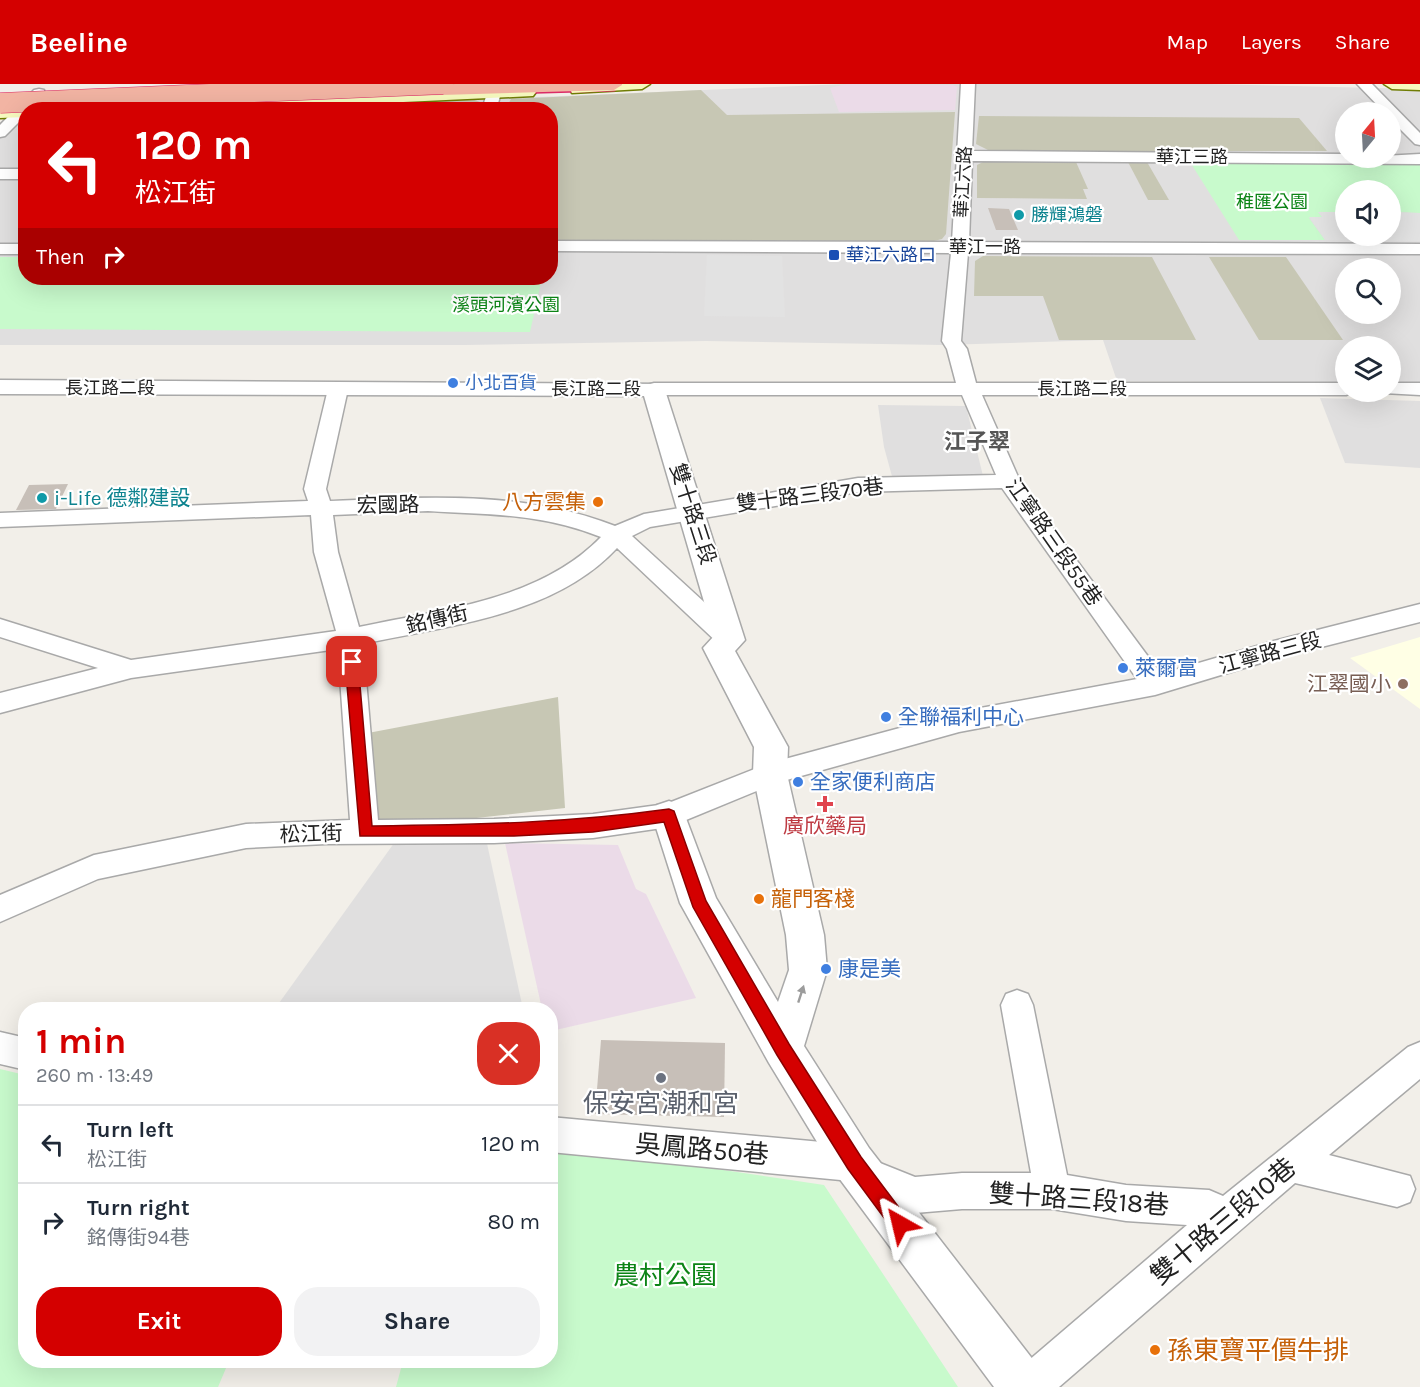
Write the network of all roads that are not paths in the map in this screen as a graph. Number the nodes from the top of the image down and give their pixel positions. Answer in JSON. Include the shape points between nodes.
{"nodes":[{"id":1,"x":273,"y":84,"type":"edge"},
{"id":2,"x":305,"y":84,"type":"edge"},
{"id":3,"x":420,"y":84,"type":"edge"},
{"id":4,"x":443,"y":84,"type":"edge"},
{"id":5,"x":642,"y":84,"type":"edge"},
{"id":6,"x":968,"y":84,"type":"edge"},
{"id":7,"x":1364,"y":84,"type":"edge"},
{"id":8,"x":1392,"y":84,"type":"edge"},
{"id":9,"x":615,"y":85,"type":"edge"},
{"id":10,"x":1420,"y":85,"type":"edge"},
{"id":11,"x":0,"y":100,"type":"edge"},
{"id":12,"x":492,"y":101,"type":"edge"},
{"id":13,"x":64,"y":102,"type":"edge"},
{"id":14,"x":85,"y":102,"type":"edge"},
{"id":15,"x":192,"y":102,"type":"edge"},
{"id":16,"x":448,"y":102,"type":"edge"},
{"id":17,"x":18,"y":103,"type":"edge"},
{"id":18,"x":18,"y":107,"type":"edge"},
{"id":19,"x":18,"y":110,"type":"edge"},
{"id":20,"x":0,"y":111,"type":"edge"},
{"id":21,"x":18,"y":116,"type":"edge"},
{"id":22,"x":0,"y":133,"type":"edge"},
{"id":23,"x":1420,"y":141,"type":"edge"},
{"id":24,"x":964,"y":156,"type":"junction"},
{"id":25,"x":1420,"y":159,"type":"edge"},
{"id":26,"x":0,"y":174,"type":"edge"},
{"id":27,"x":18,"y":174,"type":"edge"},
{"id":28,"x":558,"y":246,"type":"edge"},
{"id":29,"x":960,"y":247,"type":"junction"},
{"id":30,"x":0,"y":249,"type":"edge"},
{"id":31,"x":18,"y":249,"type":"edge"},
{"id":32,"x":1420,"y":249,"type":"edge"},
{"id":33,"x":0,"y":387,"type":"edge"},
{"id":34,"x":338,"y":389,"type":"junction"},
{"id":35,"x":654,"y":389,"type":"junction"},
{"id":36,"x":970,"y":389,"type":"junction"},
{"id":37,"x":1335,"y":389,"type":"edge"},
{"id":38,"x":1401,"y":389,"type":"edge"},
{"id":39,"x":1420,"y":389,"type":"edge"},
{"id":40,"x":1008,"y":481,"type":"junction"},
{"id":41,"x":321,"y":507,"type":"junction"},
{"id":42,"x":690,"y":511,"type":"junction"},
{"id":43,"x":0,"y":520,"type":"edge"},
{"id":44,"x":616,"y":535,"type":"junction"},
{"id":45,"x":1420,"y":613,"type":"edge"},
{"id":46,"x":0,"y":628,"type":"edge"},
{"id":47,"x":350,"y":638,"type":"junction"},
{"id":48,"x":730,"y":640,"type":"junction"},
{"id":49,"x":131,"y":669,"type":"junction"},
{"id":50,"x":1155,"y":685,"type":"junction"},
{"id":51,"x":0,"y":703,"type":"edge"},
{"id":52,"x":770,"y":774,"type":"junction"},
{"id":53,"x":669,"y":815,"type":"junction"},
{"id":54,"x":365,"y":832,"type":"junction"},
{"id":55,"x":2,"y":900,"type":"edge"},
{"id":56,"x":1017,"y":1005,"type":"dead end"},
{"id":57,"x":0,"y":1048,"type":"edge"},
{"id":58,"x":783,"y":1049,"type":"junction"},
{"id":59,"x":18,"y":1051,"type":"edge"},
{"id":60,"x":1420,"y":1059,"type":"edge"},
{"id":61,"x":558,"y":1135,"type":"edge"},
{"id":62,"x":1291,"y":1164,"type":"junction"},
{"id":63,"x":858,"y":1169,"type":"junction"},
{"id":64,"x":1397,"y":1189,"type":"dead end"},
{"id":65,"x":1052,"y":1191,"type":"junction"},
{"id":66,"x":1224,"y":1218,"type":"junction"},
{"id":67,"x":1026,"y":1387,"type":"edge"}],
"edges":[{"from":1,"to":13,"type":"street"},
{"from":2,"to":11,"type":"highway"},
{"from":3,"to":14,"type":"main road"},
{"from":4,"to":11,"type":"highway","bridge":true},
{"from":5,"to":9,"type":"main road"},
{"from":6,"to":24,"type":"street","name":"華江六路"},
{"from":7,"to":23,"type":"street"},
{"from":8,"to":10,"type":"main road"},
{"from":9,"to":12,"type":"main road"},
{"from":9,"to":15,"type":"highway"},
{"from":11,"to":17,"type":"main road"},
{"from":12,"to":16,"type":"main road"},
{"from":18,"to":20,"type":"main road"},
{"from":19,"to":20,"type":"highway"},
{"from":21,"to":22,"type":"street"},
{"from":24,"to":25,"type":"street","name":"華江三路"},
{"from":24,"to":29,"type":"street","name":"華江六路"},
{"from":26,"to":27,"type":"street"},
{"from":28,"to":29,"type":"street","name":"華江一路"},
{"from":29,"to":32,"type":"street","name":"華江一路"},
{"from":29,"to":36,"type":"street","name":"華江六路","via":[[951,340]]},
{"from":30,"to":31,"type":"street"},
{"from":33,"to":34,"type":"street","name":"長江路二段"},
{"from":34,"to":35,"type":"street","name":"長江路二段"},
{"from":34,"to":41,"type":"street","via":[[315,489]]},
{"from":35,"to":36,"type":"street","name":"長江路二段"},
{"from":35,"to":42,"type":"street","name":"雙十路三段"},
{"from":36,"to":37,"type":"street","name":"長江路二段"},
{"from":36,"to":40,"type":"street","name":"江寧路三段55巷"},
{"from":38,"to":39,"type":"street"},
{"from":40,"to":42,"type":"street","name":"雙十路三段70巷","via":[[858,485]]},
{"from":40,"to":50,"type":"street","name":"江寧路三段55巷"},
{"from":41,"to":43,"type":"street","name":"宏國路"},
{"from":41,"to":44,"type":"street","name":"宏國路","via":[[428,504],[536,510]]},
{"from":41,"to":47,"type":"street","via":[[326,552]]},
{"from":42,"to":44,"type":"street","name":"雙十路三段70巷","via":[[644,521]]},
{"from":42,"to":48,"type":"street","name":"雙十路三段"},
{"from":44,"to":47,"type":"street","name":"銘傳街","via":[[574,572],[507,603]]},
{"from":44,"to":48,"type":"street","name":"宏國路"},
{"from":45,"to":50,"type":"street","name":"江寧路三段"},
{"from":46,"to":49,"type":"street","name":"銘傳街"},
{"from":47,"to":49,"type":"street","name":"銘傳街"},
{"from":47,"to":54,"type":"street"},
{"from":48,"to":52,"type":"street","via":[[718,648],[771,747]]},
{"from":49,"to":51,"type":"street","name":"銘傳街"},
{"from":50,"to":52,"type":"street","name":"江寧路三段","via":[[959,722]]},
{"from":52,"to":53,"type":"street","name":"江寧路三段"},
{"from":58,"to":52,"type":"street","one_way":true,"via":[[808,970],[805,935]]},
{"from":53,"to":54,"type":"street","name":"松江街","via":[[593,826]]},
{"from":53,"to":58,"type":"street","via":[[699,903]]},
{"from":54,"to":55,"type":"street","name":"松江街","via":[[246,836],[94,867]]},
{"from":56,"to":65,"type":"street"},
{"from":57,"to":59,"type":"street"},
{"from":58,"to":63,"type":"street"},
{"from":60,"to":62,"type":"street","name":"雙十路三段10巷"},
{"from":61,"to":63,"type":"street","name":"吳鳳路50巷"},
{"from":62,"to":64,"type":"street"},
{"from":62,"to":66,"type":"street","name":"雙十路三段10巷"},
{"from":63,"to":65,"type":"street","name":"雙十路三段18巷","via":[[915,1195]]},
{"from":63,"to":67,"type":"street"},
{"from":65,"to":66,"type":"street","name":"雙十路三段18巷","via":[[1126,1203],[1209,1208]]},
{"from":66,"to":67,"type":"street","name":"雙十路三段10巷"}]}
